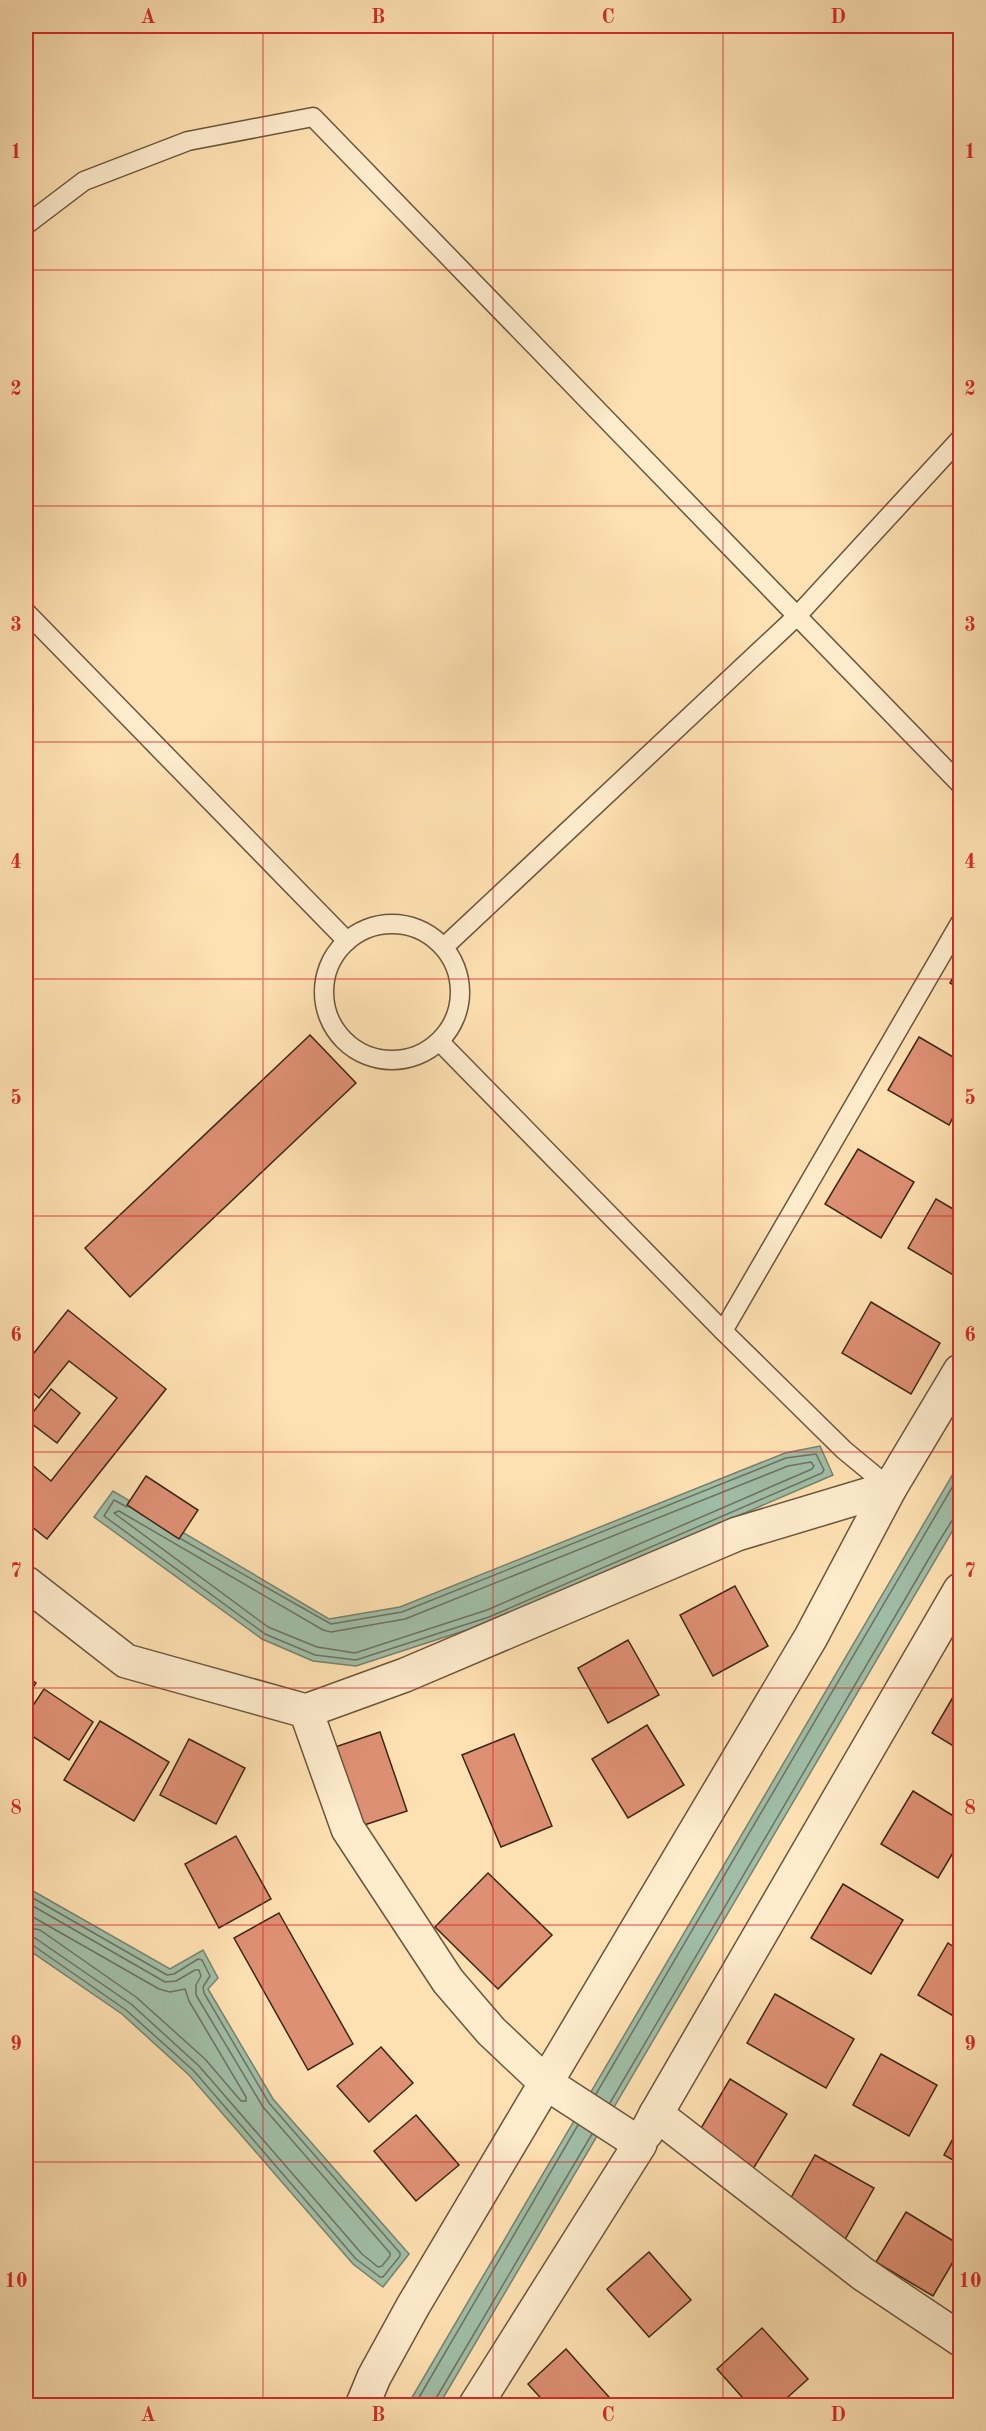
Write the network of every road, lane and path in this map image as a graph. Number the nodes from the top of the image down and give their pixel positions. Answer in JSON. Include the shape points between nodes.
{"nodes":[{"id":1,"x":26,"y":225,"type":"edge"},
{"id":2,"x":960,"y":439,"type":"edge"},
{"id":3,"x":26,"y":612,"type":"edge"},
{"id":4,"x":797,"y":616,"type":"junction"},
{"id":5,"x":960,"y":784,"type":"edge"},
{"id":6,"x":960,"y":923,"type":"edge"},
{"id":7,"x":347,"y":941,"type":"junction"},
{"id":8,"x":444,"y":947,"type":"junction"},
{"id":9,"x":440,"y":1042,"type":"junction"},
{"id":10,"x":723,"y":1331,"type":"junction"},
{"id":11,"x":960,"y":1371,"type":"edge"},
{"id":12,"x":890,"y":1488,"type":"junction"},
{"id":13,"x":26,"y":1583,"type":"edge"},
{"id":14,"x":957,"y":1602,"type":"edge"},
{"id":15,"x":306,"y":1711,"type":"junction"},
{"id":16,"x":555,"y":2089,"type":"junction"},
{"id":17,"x":656,"y":2114,"type":"junction"},
{"id":18,"x":632,"y":2138,"type":"junction"},
{"id":19,"x":960,"y":2339,"type":"edge"},
{"id":20,"x":362,"y":2406,"type":"edge"},
{"id":21,"x":475,"y":2406,"type":"edge"}],
"edges":[{"from":1,"to":4,"type":"lane","via":[[84,181],[188,141],[313,117]]},
{"from":2,"to":4,"type":"lane"},
{"from":3,"to":7,"type":"lane"},
{"from":4,"to":5,"type":"lane"},
{"from":4,"to":8,"type":"lane"},
{"from":6,"to":10,"type":"lane"},
{"from":7,"to":8,"type":"lane","via":[[370,927],[396,924],[423,931]]},
{"from":7,"to":9,"type":"lane","via":[[330,962],[324,988],[328,1015],[342,1038],[364,1054],[390,1060],[417,1056]]},
{"from":8,"to":9,"type":"lane","via":[[457,970],[461,995],[455,1021]]},
{"from":9,"to":10,"type":"lane"},
{"from":10,"to":12,"type":"lane","via":[[844,1450]]},
{"from":11,"to":12,"type":"street"},
{"from":12,"to":15,"type":"street","via":[[737,1534],[405,1675]]},
{"from":12,"to":16,"type":"street","via":[[811,1637]]},
{"from":13,"to":15,"type":"street","via":[[126,1661]]},
{"from":14,"to":17,"type":"street"},
{"from":15,"to":16,"type":"street","via":[[348,1829],[448,1981],[491,2031]]},
{"from":16,"to":18,"type":"street"},
{"from":16,"to":20,"type":"street","via":[[413,2306]]},
{"from":17,"to":18,"type":"street"},
{"from":17,"to":19,"type":"street","via":[[863,2274]]},
{"from":18,"to":21,"type":"street"}]}
